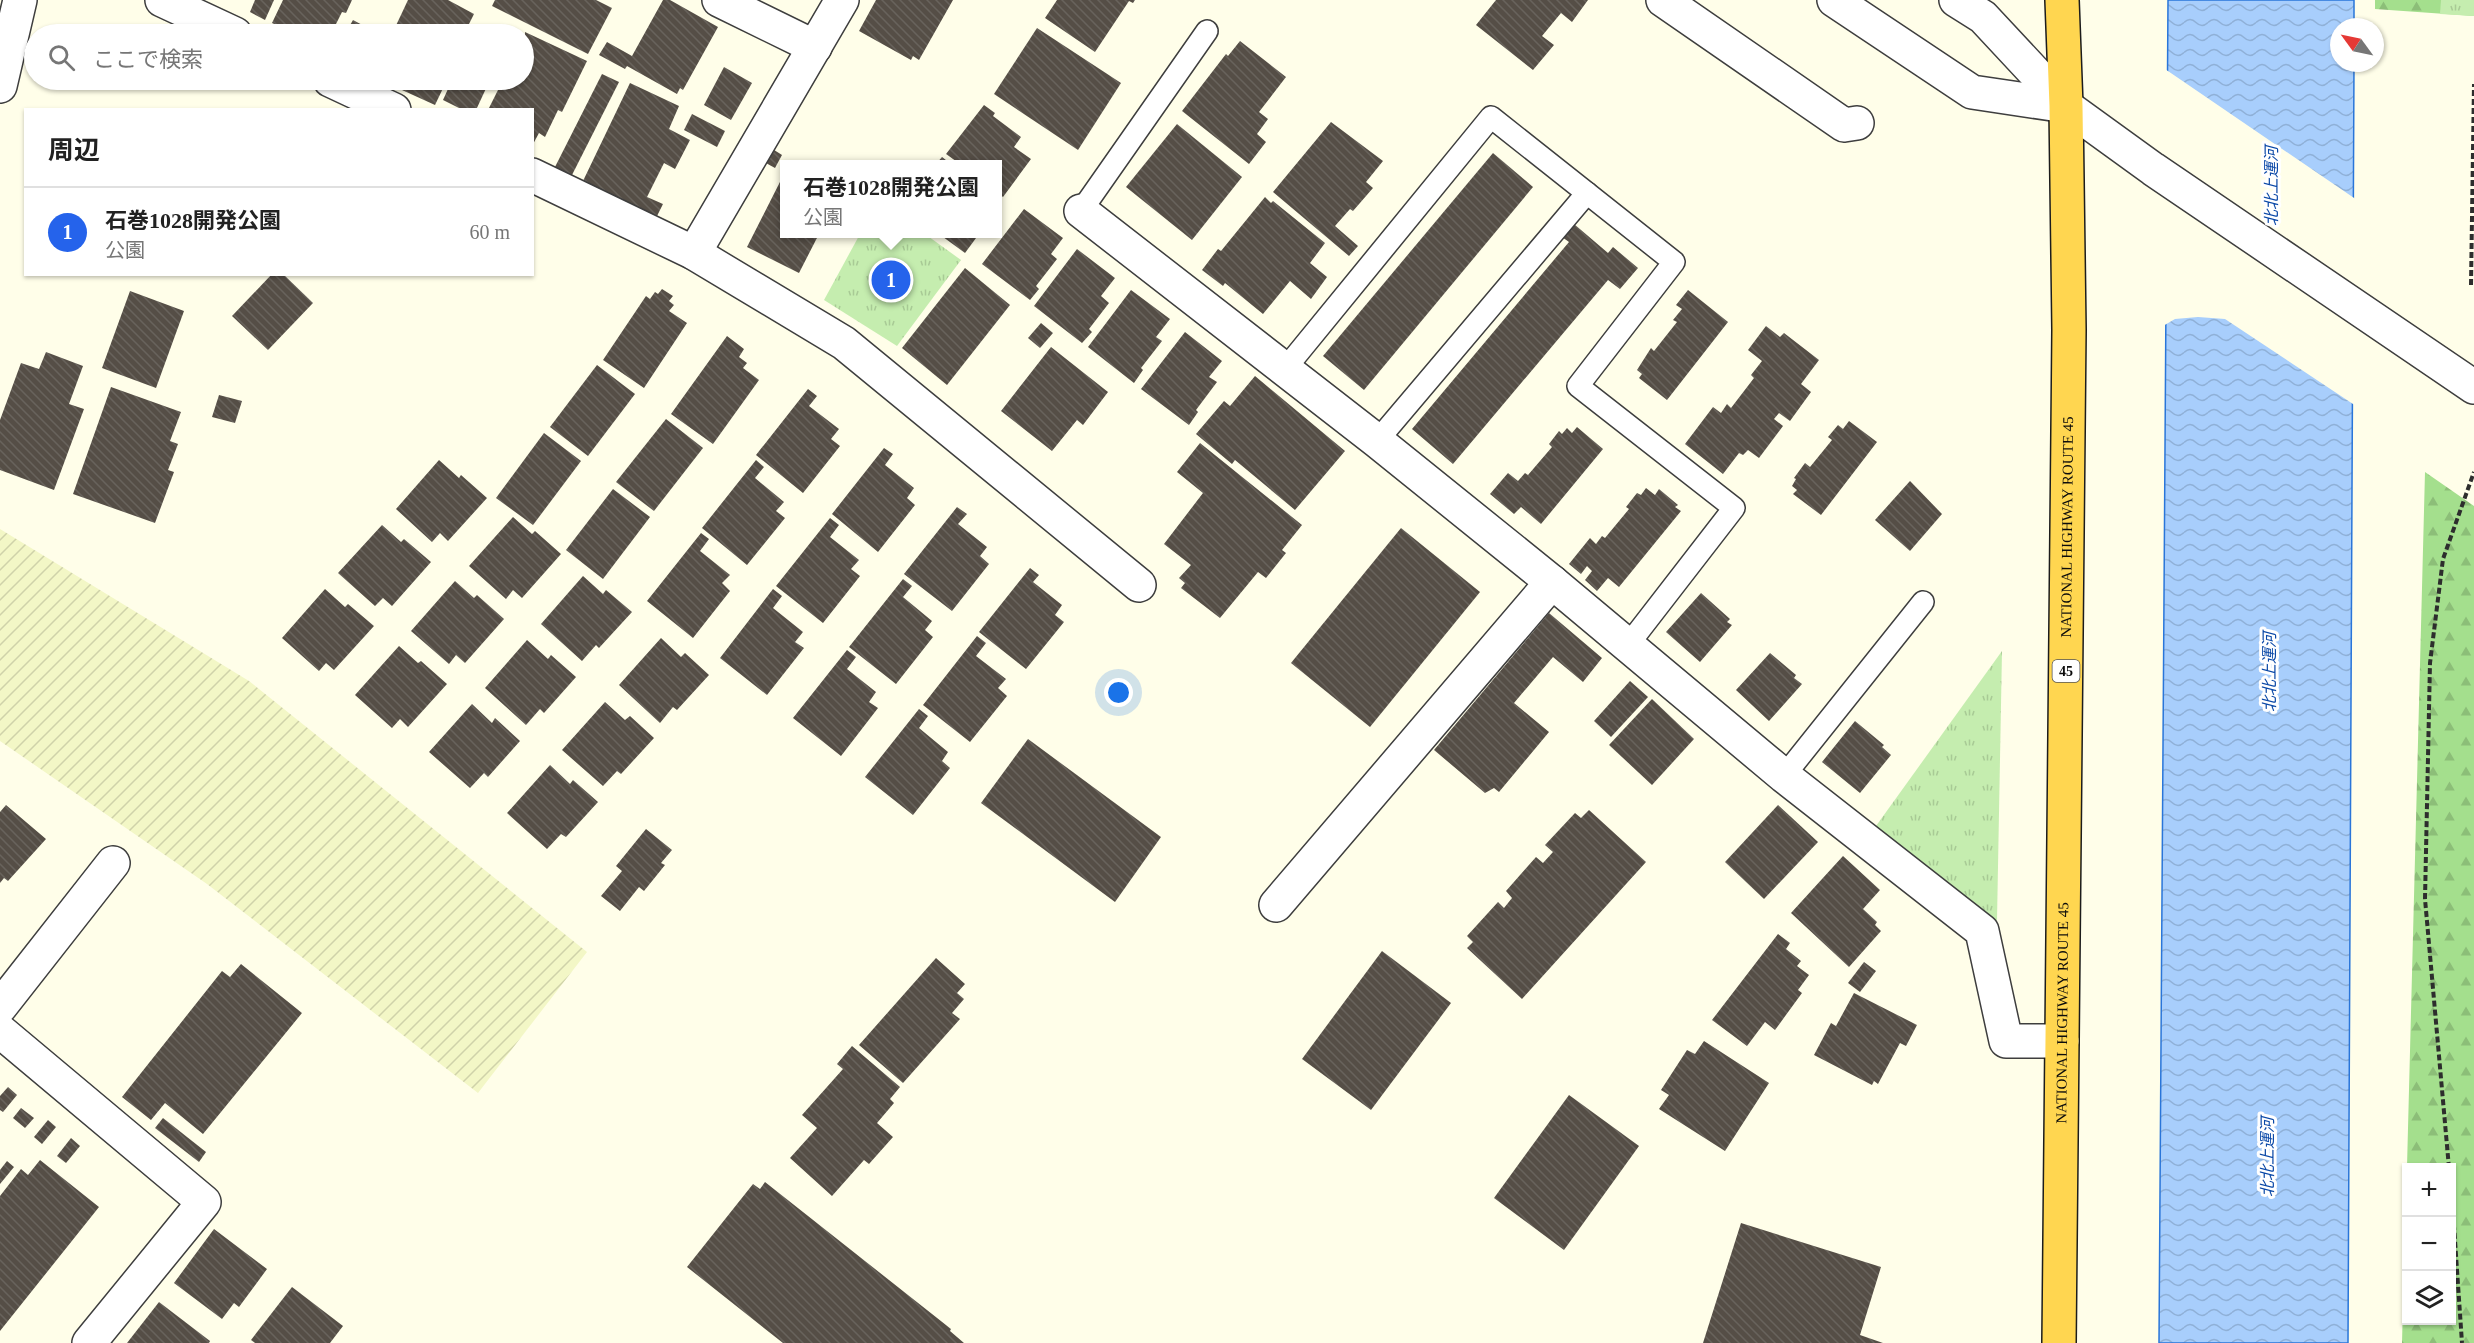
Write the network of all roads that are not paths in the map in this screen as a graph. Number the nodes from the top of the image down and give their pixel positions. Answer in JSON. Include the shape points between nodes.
{"nodes":[{"id":1,"x":20,"y":0,"type":"edge"},
{"id":2,"x":162,"y":0,"type":"edge"},
{"id":3,"x":719,"y":0,"type":"edge"},
{"id":4,"x":842,"y":0,"type":"edge"},
{"id":5,"x":1663,"y":0,"type":"edge"},
{"id":6,"x":1834,"y":0,"type":"edge"},
{"id":7,"x":1956,"y":0,"type":"edge"},
{"id":8,"x":2062,"y":0,"type":"edge"},
{"id":9,"x":214,"y":24,"type":"edge"},
{"id":10,"x":1207,"y":31,"type":"dead end"},
{"id":11,"x":815,"y":47,"type":"junction"},
{"id":12,"x":0,"y":86,"type":"edge"},
{"id":13,"x":351,"y":90,"type":"edge"},
{"id":14,"x":2067,"y":106,"type":"junction"},
{"id":15,"x":390,"y":108,"type":"edge"},
{"id":16,"x":1857,"y":123,"type":"dead end"},
{"id":17,"x":534,"y":176,"type":"edge"},
{"id":18,"x":1587,"y":193,"type":"junction"},
{"id":19,"x":1081,"y":211,"type":"joint"},
{"id":20,"x":694,"y":253,"type":"junction"},
{"id":21,"x":1285,"y":369,"type":"junction"},
{"id":22,"x":2474,"y":387,"type":"edge"},
{"id":23,"x":1377,"y":441,"type":"junction"},
{"id":24,"x":1552,"y":582,"type":"junction"},
{"id":25,"x":1139,"y":585,"type":"dead end"},
{"id":26,"x":1923,"y":602,"type":"dead end"},
{"id":27,"x":1628,"y":645,"type":"junction"},
{"id":28,"x":1784,"y":776,"type":"junction"},
{"id":29,"x":113,"y":863,"type":"dead end"},
{"id":30,"x":1276,"y":905,"type":"dead end"},
{"id":31,"x":0,"y":1007,"type":"edge"},
{"id":32,"x":0,"y":1031,"type":"edge"},
{"id":33,"x":2061,"y":1041,"type":"junction"},
{"id":34,"x":89,"y":1343,"type":"edge"},
{"id":35,"x":2059,"y":1343,"type":"edge"}],
"edges":[{"from":1,"to":12,"type":"street"},
{"from":2,"to":9,"type":"street"},
{"from":3,"to":11,"type":"street"},
{"from":4,"to":11,"type":"street"},
{"from":5,"to":16,"type":"street","via":[[1844,125]]},
{"from":6,"to":14,"type":"street","via":[[1972,92]]},
{"from":7,"to":14,"type":"street","via":[[1983,17]]},
{"from":8,"to":14,"type":"highway","name":"NATIONAL HIGHWAY ROUTE 45","number":"45"},
{"from":10,"to":19,"type":"lane"},
{"from":11,"to":20,"type":"street"},
{"from":13,"to":15,"type":"street"},
{"from":14,"to":22,"type":"street"},
{"from":14,"to":33,"type":"highway","name":"NATIONAL HIGHWAY ROUTE 45","number":"45","via":[[2069,330]]},
{"from":17,"to":20,"type":"street"},
{"from":18,"to":21,"type":"lane","via":[[1491,117]]},
{"from":18,"to":23,"type":"lane"},
{"from":18,"to":27,"type":"lane","via":[[1674,262],[1578,386],[1734,508]]},
{"from":19,"to":21,"type":"street"},
{"from":20,"to":25,"type":"street","via":[[844,344]]},
{"from":21,"to":23,"type":"street"},
{"from":23,"to":24,"type":"street"},
{"from":24,"to":27,"type":"street"},
{"from":24,"to":30,"type":"street"},
{"from":26,"to":28,"type":"lane"},
{"from":27,"to":28,"type":"street"},
{"from":28,"to":33,"type":"street","via":[[1982,931],[2006,1041]]},
{"from":29,"to":31,"type":"street"},
{"from":32,"to":34,"type":"street","via":[[204,1202]]},
{"from":33,"to":35,"type":"highway","name":"NATIONAL HIGHWAY ROUTE 45","number":"45"}]}
